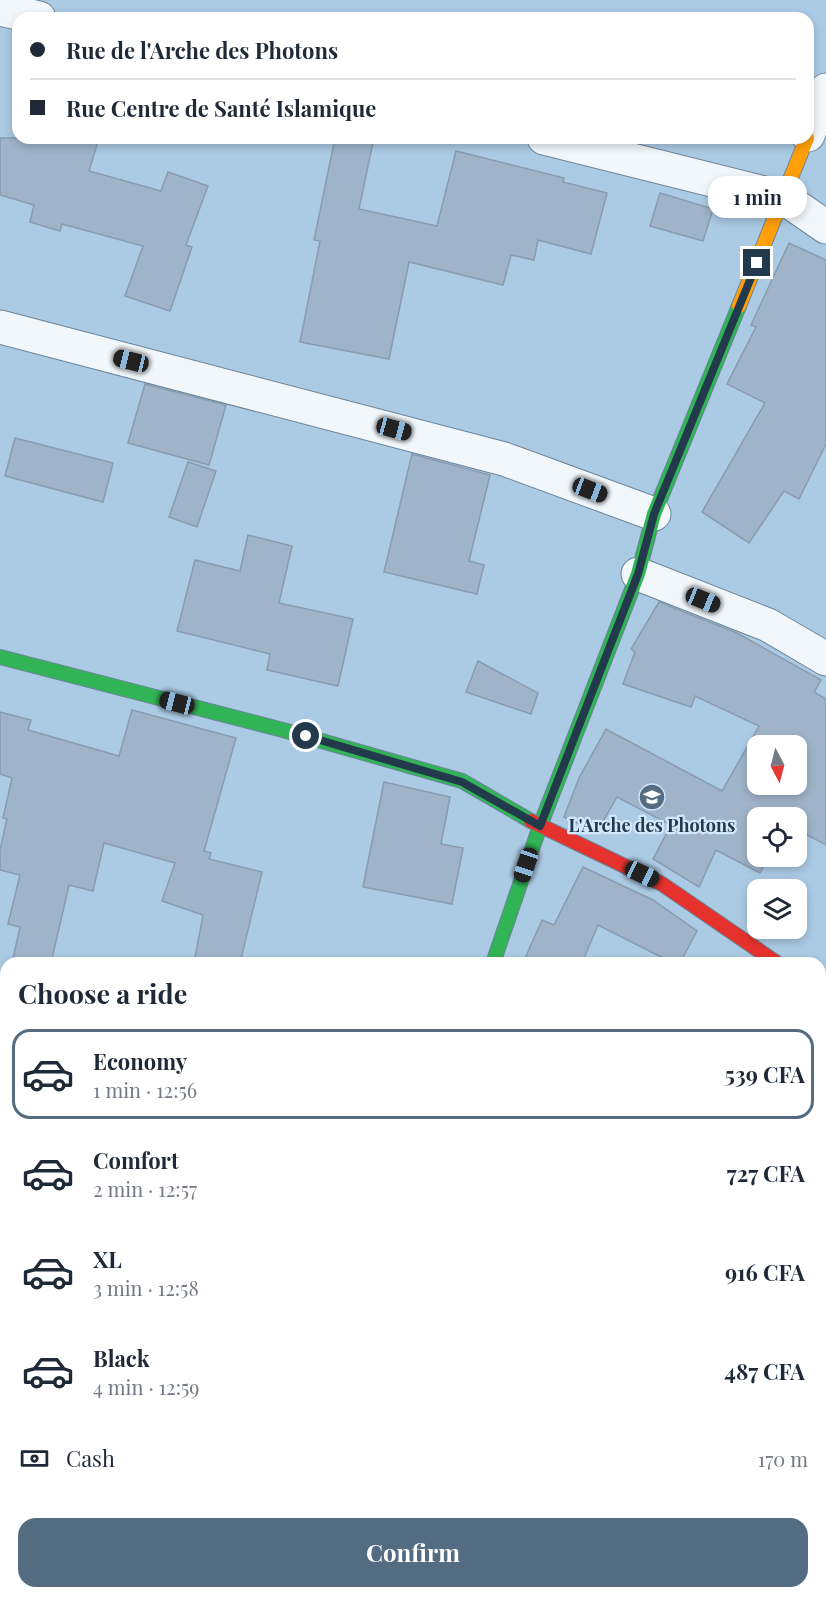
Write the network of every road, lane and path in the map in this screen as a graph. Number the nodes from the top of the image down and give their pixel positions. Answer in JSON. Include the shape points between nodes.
{"nodes":[{"id":1,"x":826,"y":90,"type":"edge"},
{"id":2,"x":814,"y":121,"type":"edge"},
{"id":3,"x":568,"y":144,"type":"edge"},
{"id":4,"x":805,"y":144,"type":"edge"},
{"id":5,"x":784,"y":198,"type":"junction"},
{"id":6,"x":826,"y":227,"type":"edge"},
{"id":7,"x":0,"y":327,"type":"edge"},
{"id":8,"x":654,"y":514,"type":"junction"},
{"id":9,"x":638,"y":574,"type":"junction"},
{"id":10,"x":0,"y":657,"type":"edge"},
{"id":11,"x":826,"y":659,"type":"edge"},
{"id":12,"x":540,"y":826,"type":"junction"},
{"id":13,"x":494,"y":957,"type":"edge"},
{"id":14,"x":768,"y":957,"type":"edge"}],
"edges":[{"from":1,"to":2,"type":"street"},
{"from":3,"to":5,"type":"street"},
{"from":4,"to":5,"type":"main road"},
{"from":5,"to":6,"type":"street"},
{"from":5,"to":8,"type":"main road"},
{"from":7,"to":8,"type":"street","via":[[504,459]]},
{"from":8,"to":9,"type":"main road"},
{"from":9,"to":11,"type":"street","via":[[768,625]]},
{"from":9,"to":12,"type":"main road"},
{"from":10,"to":12,"type":"main road","via":[[283,730],[462,782]]},
{"from":12,"to":13,"type":"main road"},
{"from":12,"to":14,"type":"main road","via":[[662,884]]}]}
